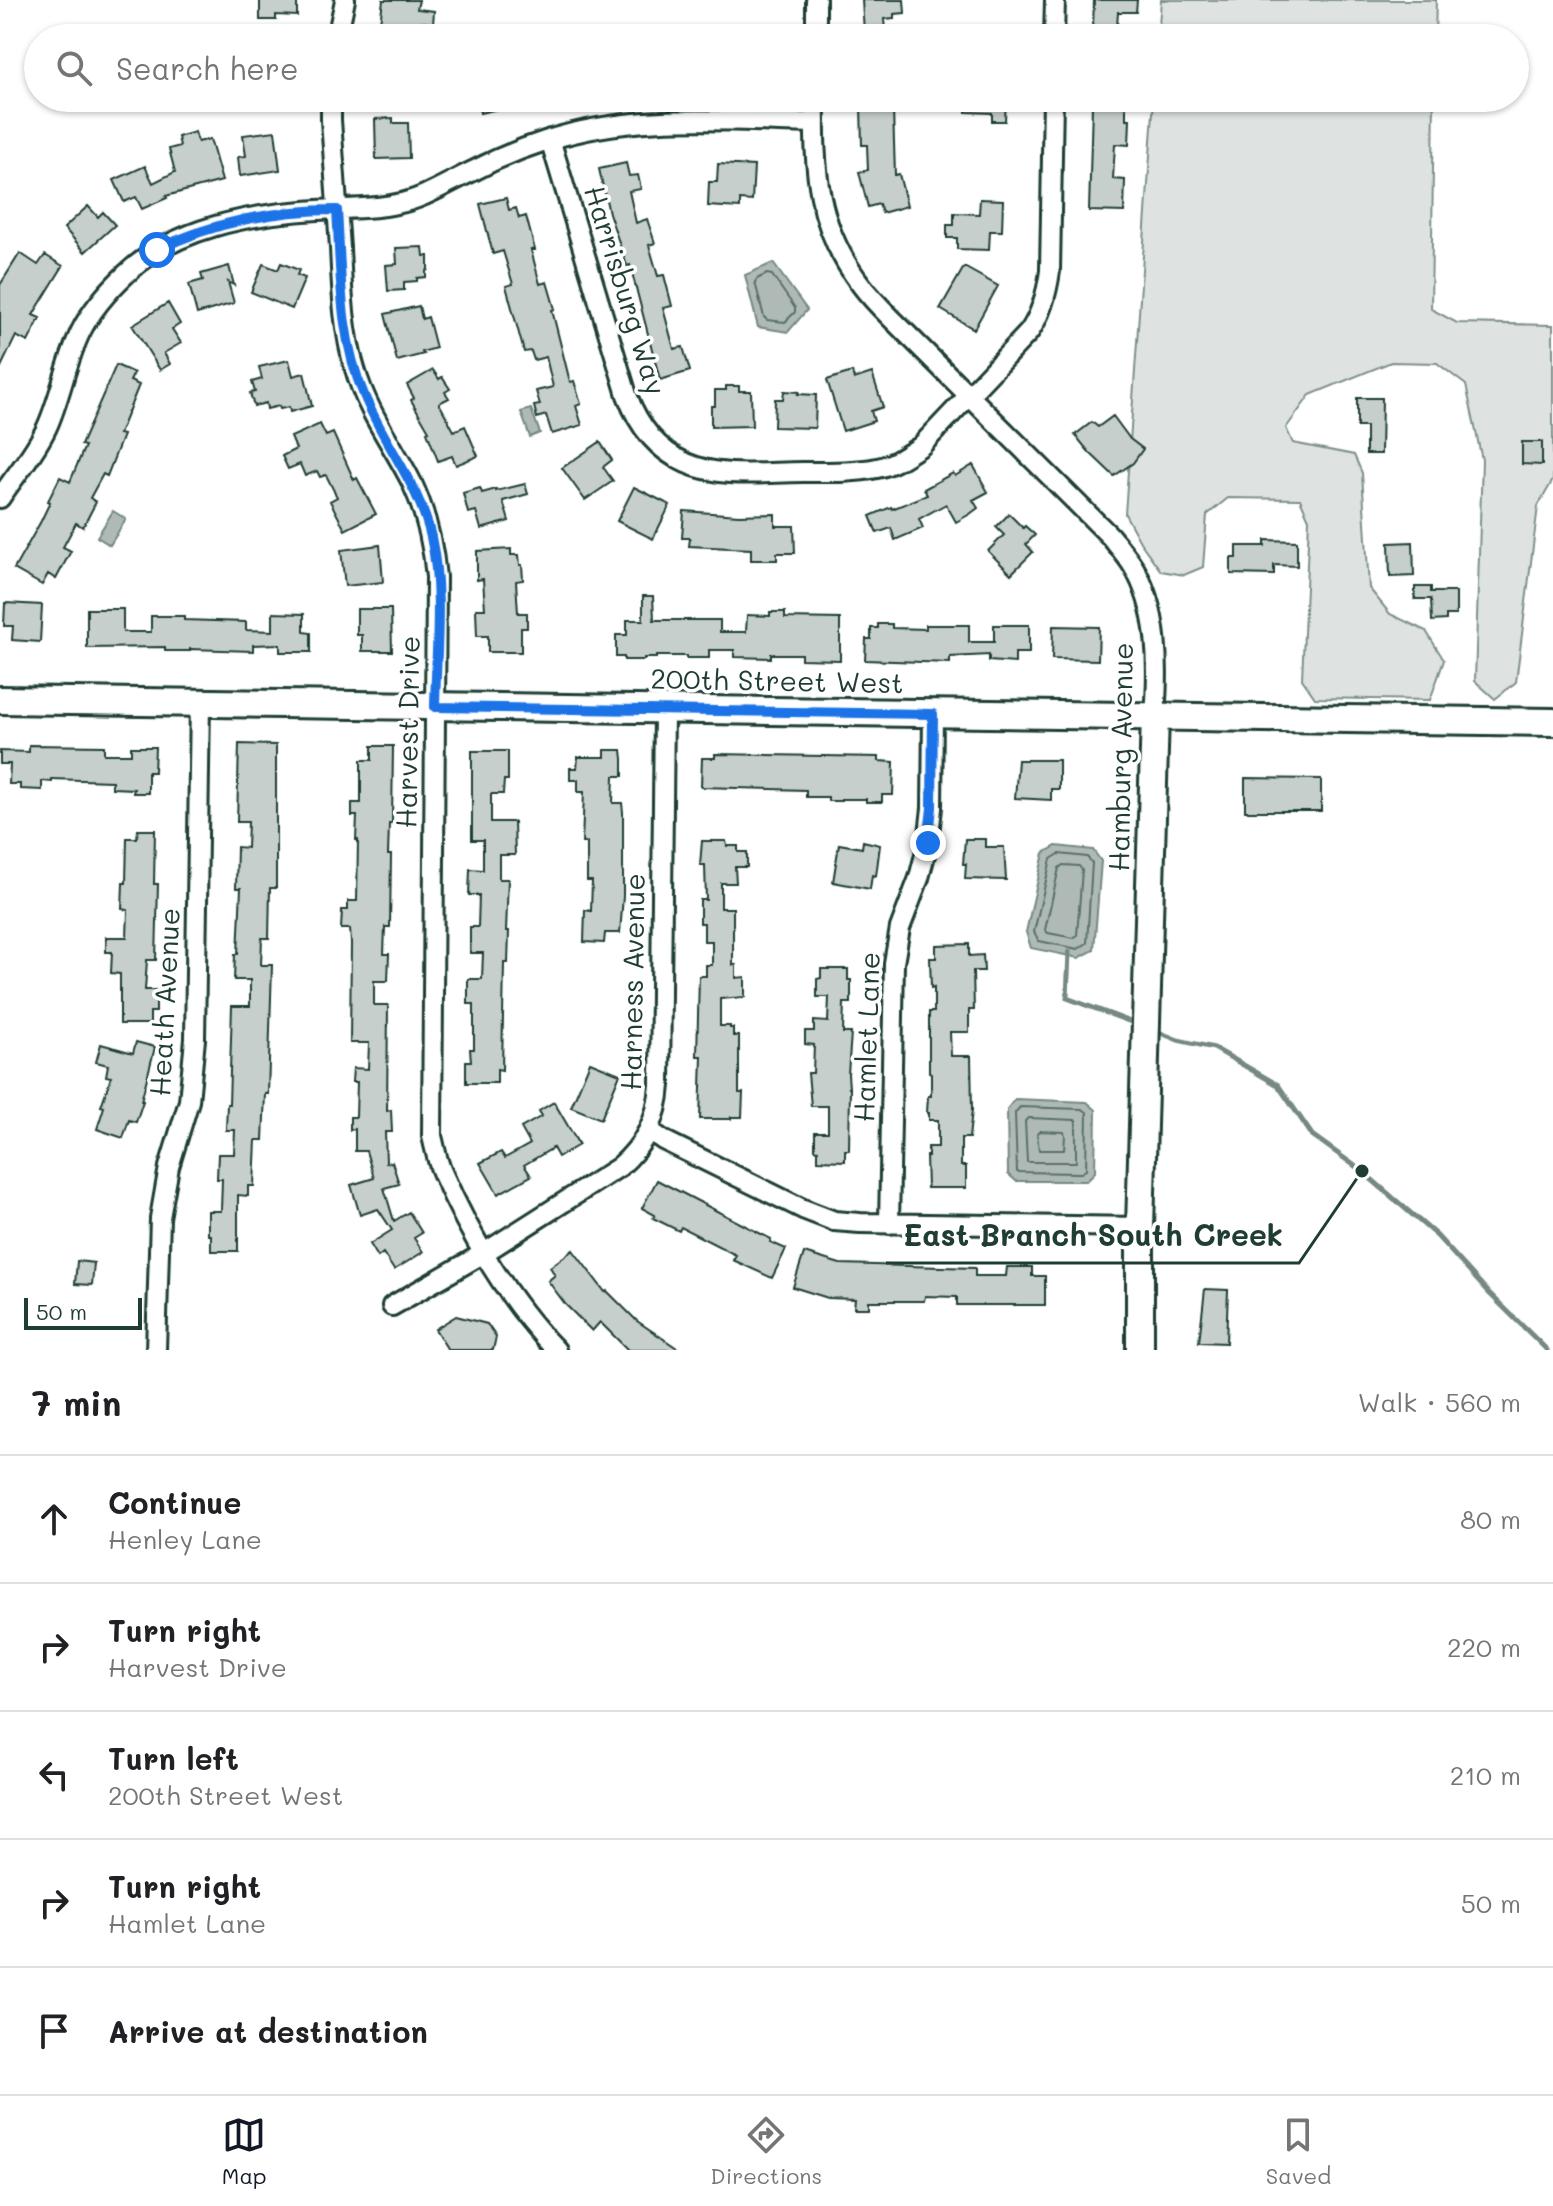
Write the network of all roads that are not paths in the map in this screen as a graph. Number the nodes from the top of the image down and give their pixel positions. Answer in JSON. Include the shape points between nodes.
{"nodes":[{"id":1,"x":345,"y":0,"type":"edge"},
{"id":2,"x":816,"y":0,"type":"edge"},
{"id":3,"x":1055,"y":0,"type":"edge"},
{"id":4,"x":340,"y":24,"type":"edge"},
{"id":5,"x":816,"y":24,"type":"edge"},
{"id":6,"x":1054,"y":24,"type":"edge"},
{"id":7,"x":331,"y":112,"type":"edge"},
{"id":8,"x":815,"y":112,"type":"edge"},
{"id":9,"x":1053,"y":112,"type":"edge"},
{"id":10,"x":815,"y":123,"type":"junction"},
{"id":11,"x":550,"y":139,"type":"junction"},
{"id":12,"x":337,"y":210,"type":"junction"},
{"id":13,"x":967,"y":396,"type":"junction"},
{"id":14,"x":0,"y":498,"type":"edge"},
{"id":15,"x":0,"y":700,"type":"edge"},
{"id":16,"x":200,"y":702,"type":"junction"},
{"id":17,"x":435,"y":707,"type":"junction"},
{"id":18,"x":664,"y":711,"type":"junction"},
{"id":19,"x":933,"y":714,"type":"junction"},
{"id":20,"x":1155,"y":715,"type":"junction"},
{"id":21,"x":1553,"y":722,"type":"edge"},
{"id":22,"x":649,"y":1130,"type":"junction"},
{"id":23,"x":889,"y":1224,"type":"junction"},
{"id":24,"x":1140,"y":1227,"type":"junction"},
{"id":25,"x":484,"y":1253,"type":"junction"},
{"id":26,"x":392,"y":1306,"type":"dead end"},
{"id":27,"x":156,"y":1350,"type":"edge"},
{"id":28,"x":556,"y":1350,"type":"edge"},
{"id":29,"x":1140,"y":1350,"type":"edge"}],
"edges":[{"from":1,"to":4,"type":"street"},
{"from":2,"to":5,"type":"street"},
{"from":3,"to":6,"type":"street"},
{"from":7,"to":12,"type":"street","name":"Harvest Drive"},
{"from":8,"to":10,"type":"street","name":"Hamburg Avenue"},
{"from":9,"to":13,"type":"street","name":"Harrisburg Way","via":[[1048,290],[1029,332]]},
{"from":10,"to":11,"type":"street","via":[[682,120],[599,127]]},
{"from":10,"to":13,"type":"street","name":"Hamburg Avenue","via":[[823,212],[848,267]]},
{"from":11,"to":12,"type":"street","via":[[502,156],[412,201]]},
{"from":11,"to":13,"type":"street","name":"Harrisburg Way","via":[[632,408],[646,432],[677,459],[730,473],[876,468],[921,446]]},
{"from":12,"to":14,"type":"street","via":[[217,226],[140,261],[88,318],[45,430]]},
{"from":12,"to":17,"type":"street","name":"Harvest Drive","via":[[346,327],[355,370],[371,412],[412,484],[431,539],[436,577]]},
{"from":13,"to":20,"type":"street","name":"Hamburg Avenue","via":[[1110,536],[1135,568],[1153,626]]},
{"from":15,"to":16,"type":"street","name":"200th Street West"},
{"from":16,"to":17,"type":"street","name":"200th Street West"},
{"from":16,"to":27,"type":"street","name":"Heath Avenue","via":[[195,1039],[189,1101],[160,1218]]},
{"from":17,"to":18,"type":"street","name":"200th Street West"},
{"from":17,"to":25,"type":"street","name":"Harvest Drive","via":[[432,1136],[440,1169]]},
{"from":18,"to":19,"type":"street","name":"200th Street West"},
{"from":18,"to":22,"type":"street","name":"Harness Avenue","via":[[660,1085]]},
{"from":19,"to":20,"type":"street","name":"200th Street West"},
{"from":19,"to":23,"type":"street","name":"Hamlet Lane","via":[[928,843],[894,963]]},
{"from":20,"to":21,"type":"street","name":"200th Street West"},
{"from":20,"to":24,"type":"street","name":"Hamburg Avenue"},
{"from":22,"to":23,"type":"street","via":[[825,1218]]},
{"from":22,"to":25,"type":"street","name":"Harness Avenue","via":[[619,1167]]},
{"from":23,"to":24,"type":"street"},
{"from":24,"to":29,"type":"street","name":"Hamburg Avenue"},
{"from":25,"to":26,"type":"street","name":"Harness Avenue"},
{"from":25,"to":28,"type":"street","name":"Harvest Drive"}]}
